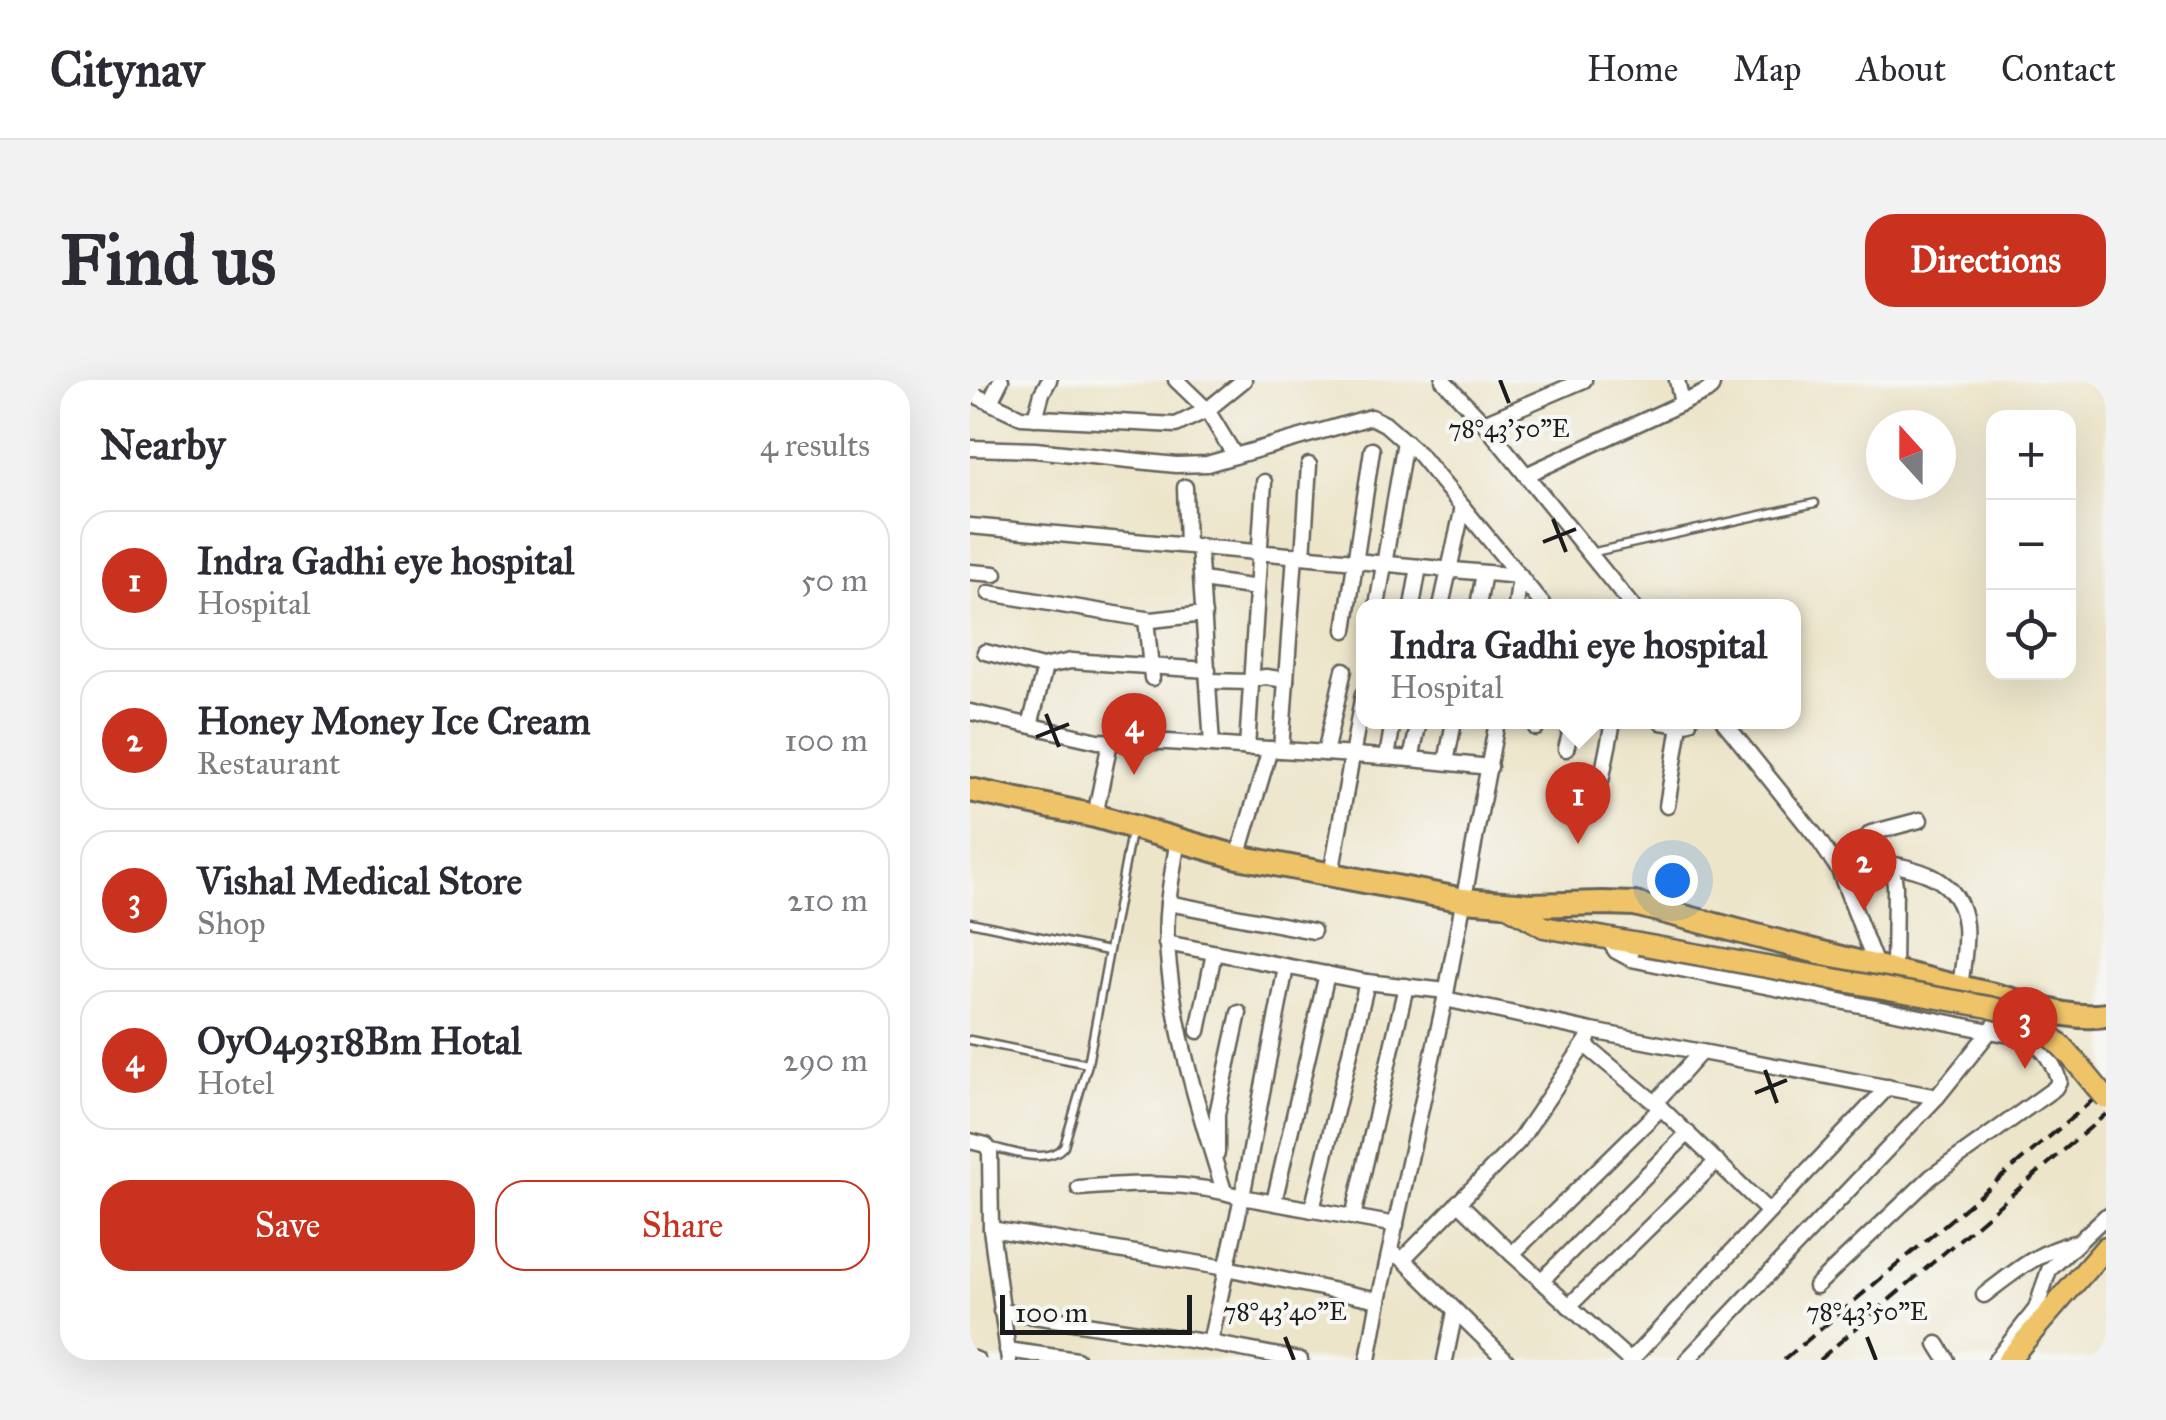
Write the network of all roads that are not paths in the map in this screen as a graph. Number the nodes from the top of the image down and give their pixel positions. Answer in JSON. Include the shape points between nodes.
{"nodes":[{"id":1,"x":1001,"y":380,"type":"edge"},
{"id":2,"x":1049,"y":380,"type":"edge"},
{"id":3,"x":1176,"y":380,"type":"edge"},
{"id":4,"x":1244,"y":380,"type":"edge"},
{"id":5,"x":1584,"y":380,"type":"edge"},
{"id":6,"x":1677,"y":380,"type":"edge"},
{"id":7,"x":1713,"y":380,"type":"edge"},
{"id":8,"x":1454,"y":383,"type":"edge"},
{"id":9,"x":970,"y":393,"type":"edge"},
{"id":10,"x":990,"y":402,"type":"junction"},
{"id":11,"x":1682,"y":403,"type":"junction"},
{"id":12,"x":1207,"y":410,"type":"junction"},
{"id":13,"x":1035,"y":418,"type":"junction"},
{"id":14,"x":1484,"y":423,"type":"junction"},
{"id":15,"x":1405,"y":441,"type":"junction"},
{"id":16,"x":970,"y":448,"type":"edge"},
{"id":17,"x":1372,"y":450,"type":"dead end"},
{"id":18,"x":1235,"y":456,"type":"junction"},
{"id":19,"x":1309,"y":464,"type":"dead end"},
{"id":20,"x":1526,"y":475,"type":"junction"},
{"id":21,"x":1264,"y":482,"type":"dead end"},
{"id":22,"x":1185,"y":488,"type":"dead end"},
{"id":23,"x":1815,"y":503,"type":"dead end"},
{"id":24,"x":1463,"y":507,"type":"junction"},
{"id":25,"x":970,"y":526,"type":"edge"},
{"id":26,"x":1193,"y":545,"type":"junction"},
{"id":27,"x":1259,"y":552,"type":"junction"},
{"id":28,"x":1589,"y":554,"type":"junction"},
{"id":29,"x":1299,"y":555,"type":"junction"},
{"id":30,"x":1357,"y":561,"type":"junction"},
{"id":31,"x":1384,"y":563,"type":"junction"},
{"id":32,"x":1419,"y":567,"type":"junction"},
{"id":33,"x":1448,"y":570,"type":"junction"},
{"id":34,"x":970,"y":572,"type":"edge"},
{"id":35,"x":1484,"y":573,"type":"junction"},
{"id":36,"x":995,"y":574,"type":"dead end"},
{"id":37,"x":1520,"y":576,"type":"junction"},
{"id":38,"x":1202,"y":580,"type":"junction"},
{"id":39,"x":1257,"y":588,"type":"junction"},
{"id":40,"x":989,"y":594,"type":"dead end"},
{"id":41,"x":1378,"y":599,"type":"edge"},
{"id":42,"x":1413,"y":599,"type":"edge"},
{"id":43,"x":1442,"y":599,"type":"edge"},
{"id":44,"x":1479,"y":599,"type":"edge"},
{"id":45,"x":1517,"y":599,"type":"edge"},
{"id":46,"x":1538,"y":599,"type":"edge"},
{"id":47,"x":1626,"y":599,"type":"edge"},
{"id":48,"x":1204,"y":614,"type":"junction"},
{"id":49,"x":1146,"y":619,"type":"junction"},
{"id":50,"x":1345,"y":630,"type":"dead end"},
{"id":51,"x":985,"y":652,"type":"dead end"},
{"id":52,"x":1042,"y":667,"type":"junction"},
{"id":53,"x":1344,"y":670,"type":"dead end"},
{"id":54,"x":1152,"y":672,"type":"junction"},
{"id":55,"x":1208,"y":676,"type":"junction"},
{"id":56,"x":1286,"y":680,"type":"junction"},
{"id":57,"x":1251,"y":682,"type":"junction"},
{"id":58,"x":970,"y":712,"type":"edge"},
{"id":59,"x":1030,"y":725,"type":"junction"},
{"id":60,"x":1358,"y":729,"type":"edge"},
{"id":61,"x":1392,"y":729,"type":"edge"},
{"id":62,"x":1417,"y":729,"type":"edge"},
{"id":63,"x":1453,"y":729,"type":"edge"},
{"id":64,"x":1496,"y":729,"type":"edge"},
{"id":65,"x":1571,"y":729,"type":"edge"},
{"id":66,"x":1612,"y":729,"type":"edge"},
{"id":67,"x":1684,"y":729,"type":"edge"},
{"id":68,"x":1730,"y":729,"type":"edge"},
{"id":69,"x":1110,"y":742,"type":"junction"},
{"id":70,"x":1212,"y":745,"type":"junction"},
{"id":71,"x":1248,"y":748,"type":"junction"},
{"id":72,"x":1566,"y":749,"type":"dead end"},
{"id":73,"x":1275,"y":750,"type":"junction"},
{"id":74,"x":1325,"y":753,"type":"junction"},
{"id":75,"x":1354,"y":754,"type":"junction"},
{"id":76,"x":1386,"y":757,"type":"junction"},
{"id":77,"x":1411,"y":759,"type":"junction"},
{"id":78,"x":1446,"y":762,"type":"junction"},
{"id":79,"x":1490,"y":767,"type":"junction"},
{"id":80,"x":1601,"y":782,"type":"dead end"},
{"id":81,"x":970,"y":790,"type":"edge"},
{"id":82,"x":1667,"y":806,"type":"dead end"},
{"id":83,"x":1096,"y":816,"type":"junction"},
{"id":84,"x":1920,"y":820,"type":"dead end"},
{"id":85,"x":1133,"y":826,"type":"junction"},
{"id":86,"x":1178,"y":838,"type":"junction"},
{"id":87,"x":1238,"y":857,"type":"junction"},
{"id":88,"x":1849,"y":857,"type":"junction"},
{"id":89,"x":1885,"y":864,"type":"junction"},
{"id":90,"x":1839,"y":870,"type":"junction"},
{"id":91,"x":1332,"y":875,"type":"junction"},
{"id":92,"x":1464,"y":900,"type":"junction"},
{"id":93,"x":1168,"y":903,"type":"junction"},
{"id":94,"x":1504,"y":904,"type":"junction"},
{"id":95,"x":970,"y":922,"type":"edge"},
{"id":96,"x":1313,"y":932,"type":"dead end"},
{"id":97,"x":1606,"y":938,"type":"junction"},
{"id":98,"x":1166,"y":943,"type":"junction"},
{"id":99,"x":1108,"y":951,"type":"junction"},
{"id":100,"x":1214,"y":953,"type":"junction"},
{"id":101,"x":1286,"y":967,"type":"junction"},
{"id":102,"x":1886,"y":971,"type":"junction"},
{"id":103,"x":1326,"y":974,"type":"junction"},
{"id":104,"x":1367,"y":982,"type":"junction"},
{"id":105,"x":1406,"y":986,"type":"junction"},
{"id":106,"x":1960,"y":988,"type":"junction"},
{"id":107,"x":1445,"y":995,"type":"junction"},
{"id":108,"x":2016,"y":1000,"type":"junction"},
{"id":109,"x":1238,"y":1013,"type":"dead end"},
{"id":110,"x":2106,"y":1015,"type":"edge"},
{"id":111,"x":1198,"y":1030,"type":"dead end"},
{"id":112,"x":1992,"y":1030,"type":"junction"},
{"id":113,"x":1592,"y":1031,"type":"junction"},
{"id":114,"x":970,"y":1040,"type":"edge"},
{"id":115,"x":1585,"y":1046,"type":"junction"},
{"id":116,"x":1701,"y":1052,"type":"junction"},
{"id":117,"x":1088,"y":1064,"type":"junction"},
{"id":118,"x":1888,"y":1086,"type":"junction"},
{"id":119,"x":1937,"y":1097,"type":"junction"},
{"id":120,"x":2106,"y":1098,"type":"edge"},
{"id":121,"x":1658,"y":1105,"type":"junction"},
{"id":122,"x":1688,"y":1133,"type":"junction"},
{"id":123,"x":970,"y":1141,"type":"edge"},
{"id":124,"x":986,"y":1146,"type":"junction"},
{"id":125,"x":1717,"y":1161,"type":"junction"},
{"id":126,"x":1217,"y":1169,"type":"junction"},
{"id":127,"x":1079,"y":1188,"type":"dead end"},
{"id":128,"x":1224,"y":1191,"type":"junction"},
{"id":129,"x":1242,"y":1197,"type":"junction"},
{"id":130,"x":1274,"y":1202,"type":"junction"},
{"id":131,"x":1458,"y":1202,"type":"junction"},
{"id":132,"x":1312,"y":1210,"type":"junction"},
{"id":133,"x":1768,"y":1212,"type":"junction"},
{"id":134,"x":2106,"y":1216,"type":"edge"},
{"id":135,"x":1353,"y":1217,"type":"junction"},
{"id":136,"x":1396,"y":1226,"type":"junction"},
{"id":137,"x":991,"y":1229,"type":"junction"},
{"id":138,"x":2076,"y":1243,"type":"junction"},
{"id":139,"x":2106,"y":1247,"type":"edge"},
{"id":140,"x":1512,"y":1254,"type":"junction"},
{"id":141,"x":1396,"y":1256,"type":"junction"},
{"id":142,"x":1226,"y":1268,"type":"junction"},
{"id":143,"x":1541,"y":1281,"type":"junction"},
{"id":144,"x":1816,"y":1286,"type":"dead end"},
{"id":145,"x":1984,"y":1295,"type":"dead end"},
{"id":146,"x":1379,"y":1300,"type":"junction"},
{"id":147,"x":1570,"y":1306,"type":"junction"},
{"id":148,"x":1000,"y":1311,"type":"junction"},
{"id":149,"x":1455,"y":1312,"type":"junction"},
{"id":150,"x":1210,"y":1342,"type":"junction"},
{"id":151,"x":1936,"y":1344,"type":"dead end"},
{"id":152,"x":1008,"y":1355,"type":"edge"},
{"id":153,"x":1077,"y":1360,"type":"edge"},
{"id":154,"x":1300,"y":1360,"type":"edge"},
{"id":155,"x":1368,"y":1360,"type":"edge"},
{"id":156,"x":1445,"y":1360,"type":"edge"},
{"id":157,"x":1506,"y":1360,"type":"edge"},
{"id":158,"x":1630,"y":1360,"type":"edge"},
{"id":159,"x":1687,"y":1360,"type":"edge"},
{"id":160,"x":1947,"y":1360,"type":"edge"},
{"id":161,"x":1996,"y":1360,"type":"edge"},
{"id":162,"x":2008,"y":1360,"type":"edge"}],
"edges":[{"from":1,"to":10,"type":"street"},
{"from":2,"to":13,"type":"street"},
{"from":3,"to":12,"type":"street"},
{"from":4,"to":12,"type":"street"},
{"from":5,"to":14,"type":"street"},
{"from":6,"to":11,"type":"street"},
{"from":7,"to":11,"type":"street","via":[[1712,388]]},
{"from":8,"to":14,"type":"street"},
{"from":9,"to":10,"type":"street"},
{"from":10,"to":13,"type":"street"},
{"from":11,"to":20,"type":"street"},
{"from":12,"to":13,"type":"street","via":[[1176,425]]},
{"from":12,"to":18,"type":"street"},
{"from":14,"to":20,"type":"street"},
{"from":15,"to":18,"type":"street","via":[[1371,417]]},
{"from":15,"to":24,"type":"street"},
{"from":15,"to":31,"type":"street"},
{"from":16,"to":18,"type":"street","via":[[1176,465]]},
{"from":17,"to":30,"type":"street"},
{"from":19,"to":29,"type":"street"},
{"from":20,"to":28,"type":"street"},
{"from":21,"to":27,"type":"street"},
{"from":22,"to":26,"type":"street"},
{"from":23,"to":28,"type":"lane"},
{"from":24,"to":33,"type":"street"},
{"from":24,"to":37,"type":"street"},
{"from":25,"to":26,"type":"street"},
{"from":26,"to":27,"type":"street"},
{"from":26,"to":38,"type":"street"},
{"from":27,"to":29,"type":"street"},
{"from":27,"to":39,"type":"street"},
{"from":28,"to":47,"type":"street"},
{"from":29,"to":30,"type":"street"},
{"from":29,"to":56,"type":"street"},
{"from":30,"to":31,"type":"street"},
{"from":30,"to":50,"type":"street"},
{"from":31,"to":32,"type":"street"},
{"from":31,"to":41,"type":"street"},
{"from":32,"to":33,"type":"street"},
{"from":32,"to":42,"type":"street"},
{"from":33,"to":35,"type":"street"},
{"from":33,"to":43,"type":"street"},
{"from":34,"to":36,"type":"street"},
{"from":35,"to":37,"type":"street"},
{"from":35,"to":44,"type":"street"},
{"from":37,"to":45,"type":"street"},
{"from":37,"to":46,"type":"street"},
{"from":38,"to":39,"type":"street"},
{"from":38,"to":48,"type":"street"},
{"from":39,"to":57,"type":"street"},
{"from":40,"to":49,"type":"street"},
{"from":48,"to":49,"type":"street"},
{"from":48,"to":55,"type":"street"},
{"from":49,"to":54,"type":"street"},
{"from":51,"to":52,"type":"street"},
{"from":52,"to":54,"type":"street","via":[[1070,661]]},
{"from":52,"to":59,"type":"street"},
{"from":53,"to":74,"type":"street"},
{"from":54,"to":55,"type":"street"},
{"from":55,"to":57,"type":"street"},
{"from":55,"to":70,"type":"street"},
{"from":56,"to":57,"type":"street"},
{"from":56,"to":73,"type":"street"},
{"from":57,"to":71,"type":"street"},
{"from":58,"to":59,"type":"street"},
{"from":59,"to":69,"type":"street"},
{"from":60,"to":75,"type":"street"},
{"from":61,"to":76,"type":"street"},
{"from":62,"to":77,"type":"street"},
{"from":63,"to":78,"type":"street"},
{"from":64,"to":79,"type":"street"},
{"from":65,"to":72,"type":"street"},
{"from":66,"to":80,"type":"street"},
{"from":67,"to":82,"type":"street"},
{"from":68,"to":90,"type":"street"},
{"from":69,"to":70,"type":"street"},
{"from":69,"to":83,"type":"street"},
{"from":70,"to":71,"type":"street"},
{"from":71,"to":73,"type":"street"},
{"from":73,"to":74,"type":"street"},
{"from":73,"to":87,"type":"street"},
{"from":74,"to":75,"type":"street"},
{"from":75,"to":76,"type":"street"},
{"from":75,"to":91,"type":"street"},
{"from":76,"to":77,"type":"street"},
{"from":77,"to":78,"type":"street"},
{"from":78,"to":79,"type":"street"},
{"from":79,"to":92,"type":"street"},
{"from":81,"to":83,"type":"highway"},
{"from":83,"to":85,"type":"highway"},
{"from":84,"to":88,"type":"street","via":[[1872,832]]},
{"from":85,"to":86,"type":"highway"},
{"from":85,"to":99,"type":"lane"},
{"from":86,"to":87,"type":"highway"},
{"from":86,"to":93,"type":"street"},
{"from":87,"to":91,"type":"highway"},
{"from":88,"to":89,"type":"street"},
{"from":88,"to":90,"type":"street"},
{"from":89,"to":102,"type":"street","via":[[1895,886]]},
{"from":89,"to":106,"type":"street","via":[[1932,876],[1959,901],[1965,925]]},
{"from":90,"to":102,"type":"street"},
{"from":91,"to":92,"type":"highway"},
{"from":92,"to":94,"type":"highway"},
{"from":92,"to":107,"type":"street"},
{"from":93,"to":96,"type":"street"},
{"from":93,"to":98,"type":"street"},
{"from":94,"to":97,"type":"main road","via":[[1544,927]]},
{"from":94,"to":102,"type":"highway","via":[[1636,904]]},
{"from":95,"to":99,"type":"lane"},
{"from":97,"to":112,"type":"street","via":[[1631,959]]},
{"from":97,"to":120,"type":"main road","bridge":true,"via":[[2031,1020]]},
{"from":98,"to":100,"type":"street"},
{"from":98,"to":126,"type":"street","via":[[1179,1036]]},
{"from":99,"to":117,"type":"lane"},
{"from":100,"to":101,"type":"street"},
{"from":100,"to":111,"type":"street"},
{"from":101,"to":103,"type":"street"},
{"from":101,"to":129,"type":"street"},
{"from":102,"to":106,"type":"highway"},
{"from":103,"to":104,"type":"street"},
{"from":103,"to":130,"type":"street"},
{"from":104,"to":105,"type":"street"},
{"from":104,"to":132,"type":"street"},
{"from":105,"to":107,"type":"street"},
{"from":105,"to":135,"type":"street"},
{"from":106,"to":108,"type":"highway"},
{"from":107,"to":113,"type":"street"},
{"from":107,"to":136,"type":"street"},
{"from":108,"to":110,"type":"highway","via":[[2068,1016]]},
{"from":108,"to":112,"type":"street"},
{"from":109,"to":126,"type":"street","via":[[1217,1114]]},
{"from":112,"to":119,"type":"street"},
{"from":112,"to":144,"type":"street","via":[[2030,1038],[2040,1047],[2056,1072],[2055,1088],[1931,1176]]},
{"from":113,"to":115,"type":"street"},
{"from":113,"to":116,"type":"street"},
{"from":114,"to":117,"type":"lane"},
{"from":115,"to":121,"type":"street"},
{"from":115,"to":131,"type":"street","via":[[1519,1141]]},
{"from":116,"to":118,"type":"street"},
{"from":116,"to":121,"type":"street"},
{"from":117,"to":124,"type":"lane","via":[[1057,1154]]},
{"from":118,"to":119,"type":"street"},
{"from":118,"to":133,"type":"street"},
{"from":119,"to":159,"type":"street"},
{"from":121,"to":122,"type":"street"},
{"from":121,"to":140,"type":"street"},
{"from":122,"to":125,"type":"street"},
{"from":122,"to":143,"type":"street"},
{"from":123,"to":124,"type":"street"},
{"from":124,"to":137,"type":"street"},
{"from":125,"to":133,"type":"street"},
{"from":125,"to":147,"type":"street"},
{"from":126,"to":128,"type":"street"},
{"from":127,"to":128,"type":"street","via":[[1161,1184]]},
{"from":128,"to":129,"type":"street"},
{"from":129,"to":130,"type":"street"},
{"from":129,"to":142,"type":"street"},
{"from":130,"to":132,"type":"street"},
{"from":131,"to":140,"type":"street"},
{"from":131,"to":141,"type":"street"},
{"from":132,"to":135,"type":"street"},
{"from":133,"to":158,"type":"street"},
{"from":134,"to":138,"type":"street"},
{"from":135,"to":136,"type":"street"},
{"from":136,"to":141,"type":"street"},
{"from":137,"to":142,"type":"street"},
{"from":137,"to":148,"type":"street"},
{"from":138,"to":145,"type":"street","via":[[2027,1262]]},
{"from":138,"to":161,"type":"street","via":[[2048,1270],[2036,1309]]},
{"from":139,"to":162,"type":"main road"},
{"from":140,"to":143,"type":"street"},
{"from":141,"to":146,"type":"street"},
{"from":141,"to":149,"type":"street"},
{"from":142,"to":146,"type":"street"},
{"from":142,"to":150,"type":"street"},
{"from":143,"to":147,"type":"street"},
{"from":146,"to":155,"type":"street"},
{"from":147,"to":158,"type":"street"},
{"from":148,"to":150,"type":"street"},
{"from":148,"to":152,"type":"street"},
{"from":149,"to":156,"type":"street"},
{"from":149,"to":157,"type":"street"},
{"from":150,"to":154,"type":"street"},
{"from":151,"to":160,"type":"street"},
{"from":152,"to":153,"type":"street"}]}
